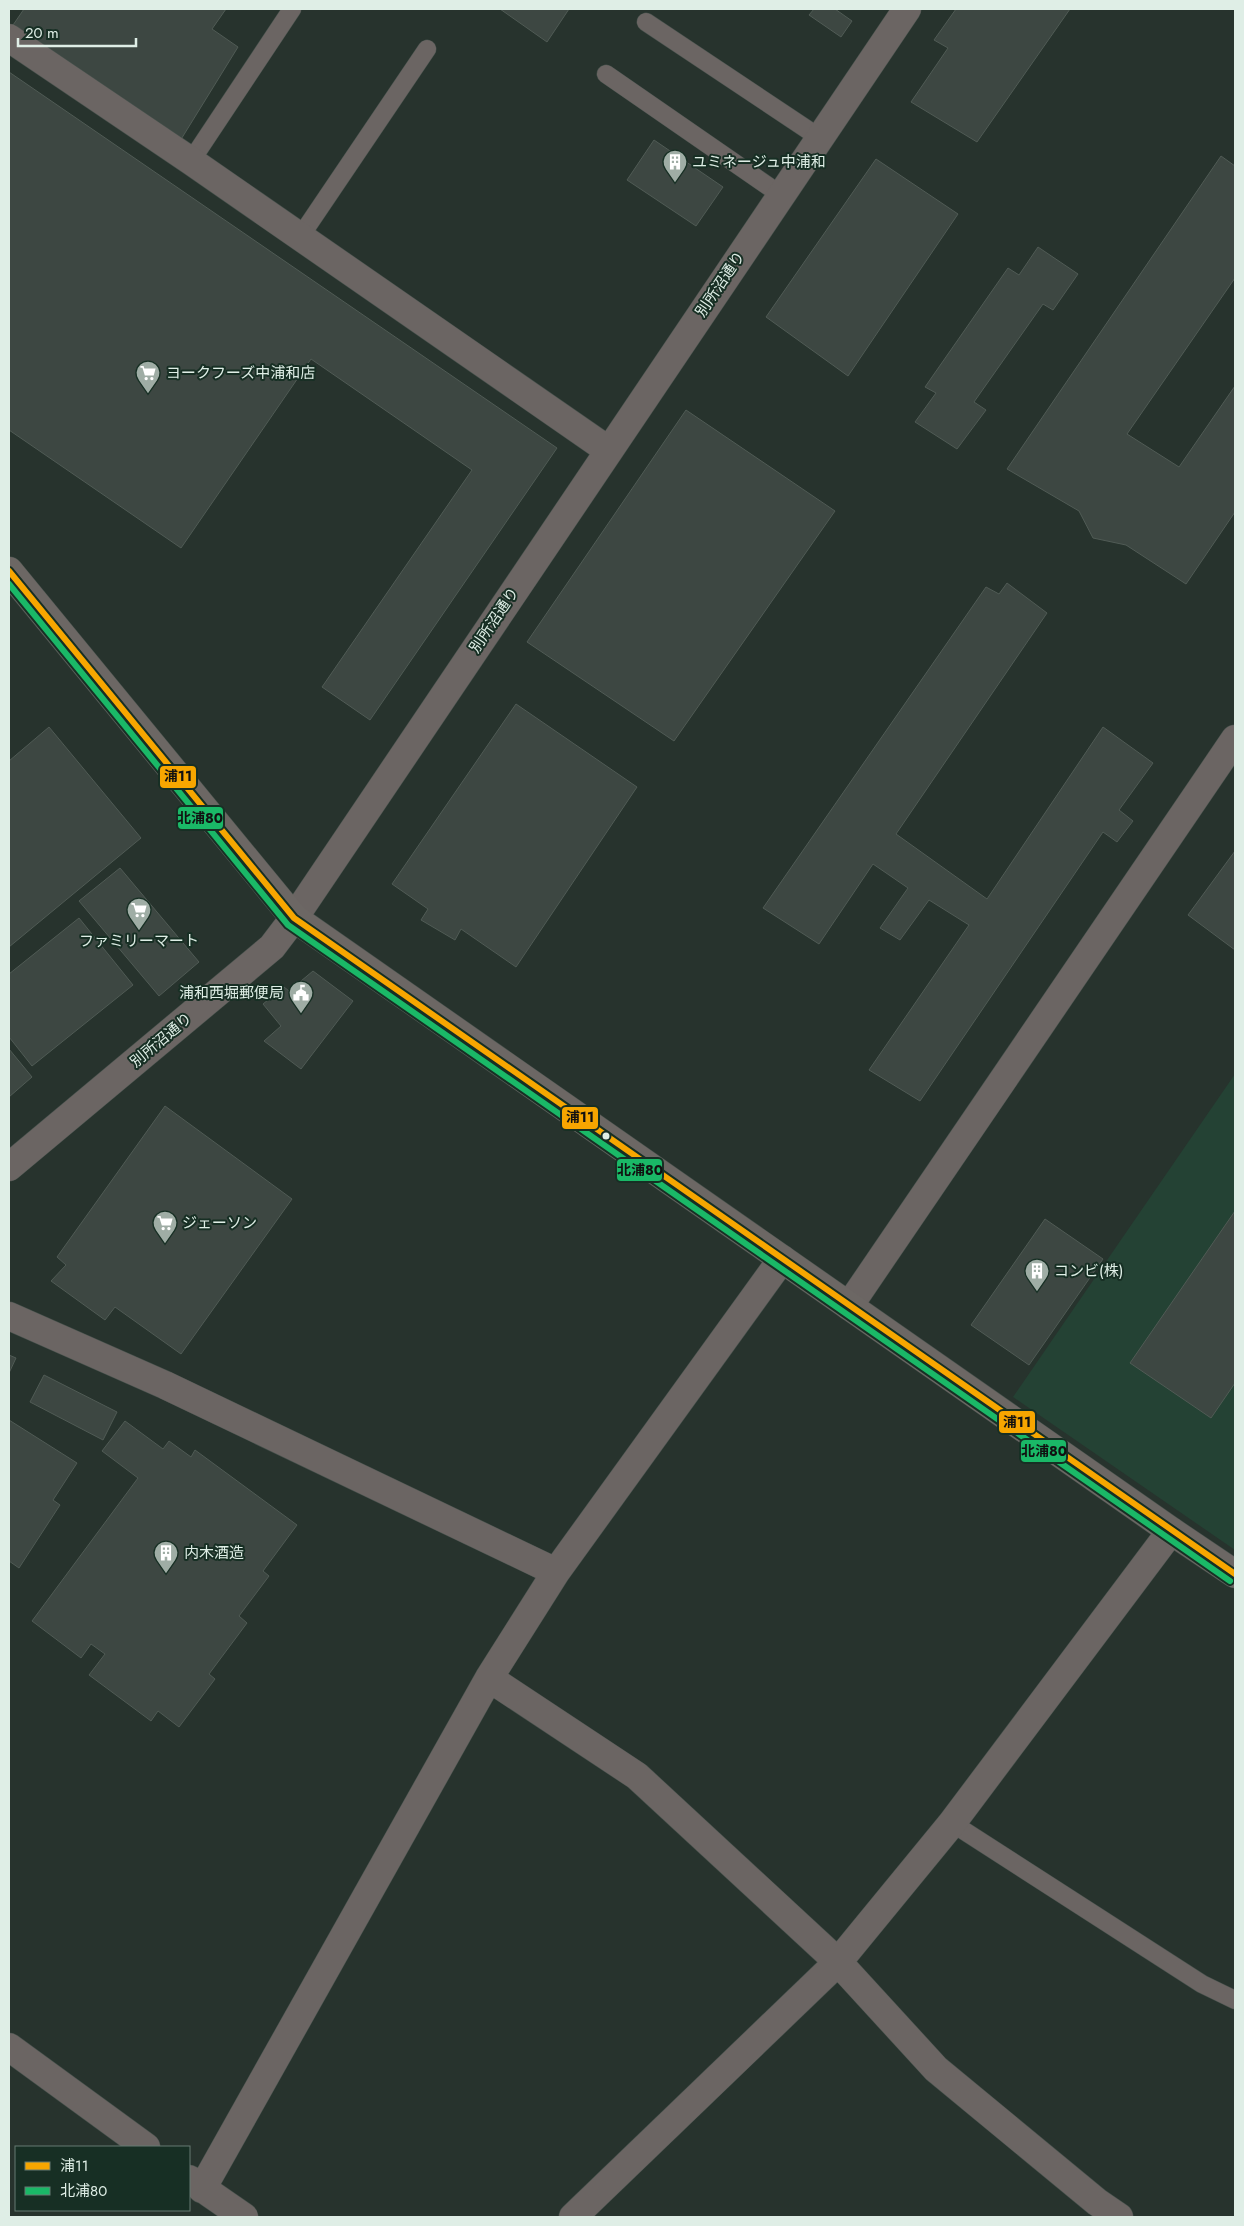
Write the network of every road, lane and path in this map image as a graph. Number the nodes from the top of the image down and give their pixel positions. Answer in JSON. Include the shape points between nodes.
{"nodes":[{"id":1,"x":292,"y":9,"type":"edge"},
{"id":2,"x":907,"y":9,"type":"edge"},
{"id":3,"x":646,"y":22,"type":"dead end"},
{"id":4,"x":9,"y":38,"type":"edge"},
{"id":5,"x":427,"y":49,"type":"dead end"},
{"id":6,"x":606,"y":74,"type":"dead end"},
{"id":7,"x":820,"y":138,"type":"junction"},
{"id":8,"x":191,"y":160,"type":"junction"},
{"id":9,"x":781,"y":195,"type":"junction"},
{"id":10,"x":300,"y":237,"type":"junction"},
{"id":11,"x":608,"y":450,"type":"junction"},
{"id":12,"x":9,"y":571,"type":"edge"},
{"id":13,"x":1235,"y":739,"type":"edge"},
{"id":14,"x":294,"y":918,"type":"junction"},
{"id":15,"x":9,"y":1167,"type":"edge"},
{"id":16,"x":782,"y":1259,"type":"junction"},
{"id":17,"x":849,"y":1306,"type":"junction"},
{"id":18,"x":9,"y":1316,"type":"edge"},
{"id":19,"x":1171,"y":1531,"type":"junction"},
{"id":20,"x":556,"y":1572,"type":"junction"},
{"id":21,"x":1235,"y":1574,"type":"edge"},
{"id":22,"x":489,"y":1678,"type":"junction"},
{"id":23,"x":952,"y":1823,"type":"junction"},
{"id":24,"x":838,"y":1962,"type":"junction"},
{"id":25,"x":1235,"y":2000,"type":"edge"},
{"id":26,"x":9,"y":2047,"type":"edge"},
{"id":27,"x":145,"y":2146,"type":"edge"},
{"id":28,"x":196,"y":2184,"type":"edge"},
{"id":29,"x":244,"y":2217,"type":"edge"},
{"id":30,"x":573,"y":2217,"type":"edge"},
{"id":31,"x":1119,"y":2217,"type":"edge"}],
"edges":[{"from":1,"to":8,"type":"lane"},
{"from":2,"to":7,"type":"street","name":"別所沼通り"},
{"from":3,"to":7,"type":"lane"},
{"from":4,"to":8,"type":"street"},
{"from":5,"to":10,"type":"lane"},
{"from":6,"to":9,"type":"lane"},
{"from":7,"to":9,"type":"street","name":"別所沼通り"},
{"from":8,"to":10,"type":"street"},
{"from":9,"to":11,"type":"street","name":"別所沼通り"},
{"from":10,"to":11,"type":"street"},
{"from":11,"to":14,"type":"street","name":"別所沼通り"},
{"from":12,"to":14,"type":"main road"},
{"from":13,"to":17,"type":"street"},
{"from":14,"to":15,"type":"street","name":"別所沼通り","via":[[272,947]]},
{"from":14,"to":16,"type":"main road"},
{"from":16,"to":17,"type":"main road"},
{"from":16,"to":20,"type":"street"},
{"from":17,"to":19,"type":"main road"},
{"from":18,"to":20,"type":"street","via":[[165,1385]]},
{"from":19,"to":21,"type":"main road"},
{"from":19,"to":23,"type":"street"},
{"from":20,"to":22,"type":"street"},
{"from":22,"to":24,"type":"street","via":[[637,1776]]},
{"from":22,"to":28,"type":"street"},
{"from":23,"to":24,"type":"street"},
{"from":23,"to":25,"type":"lane","via":[[1202,1984]]},
{"from":24,"to":30,"type":"street"},
{"from":24,"to":31,"type":"street","via":[[936,2069]]},
{"from":26,"to":27,"type":"street"},
{"from":28,"to":29,"type":"street"}]}
